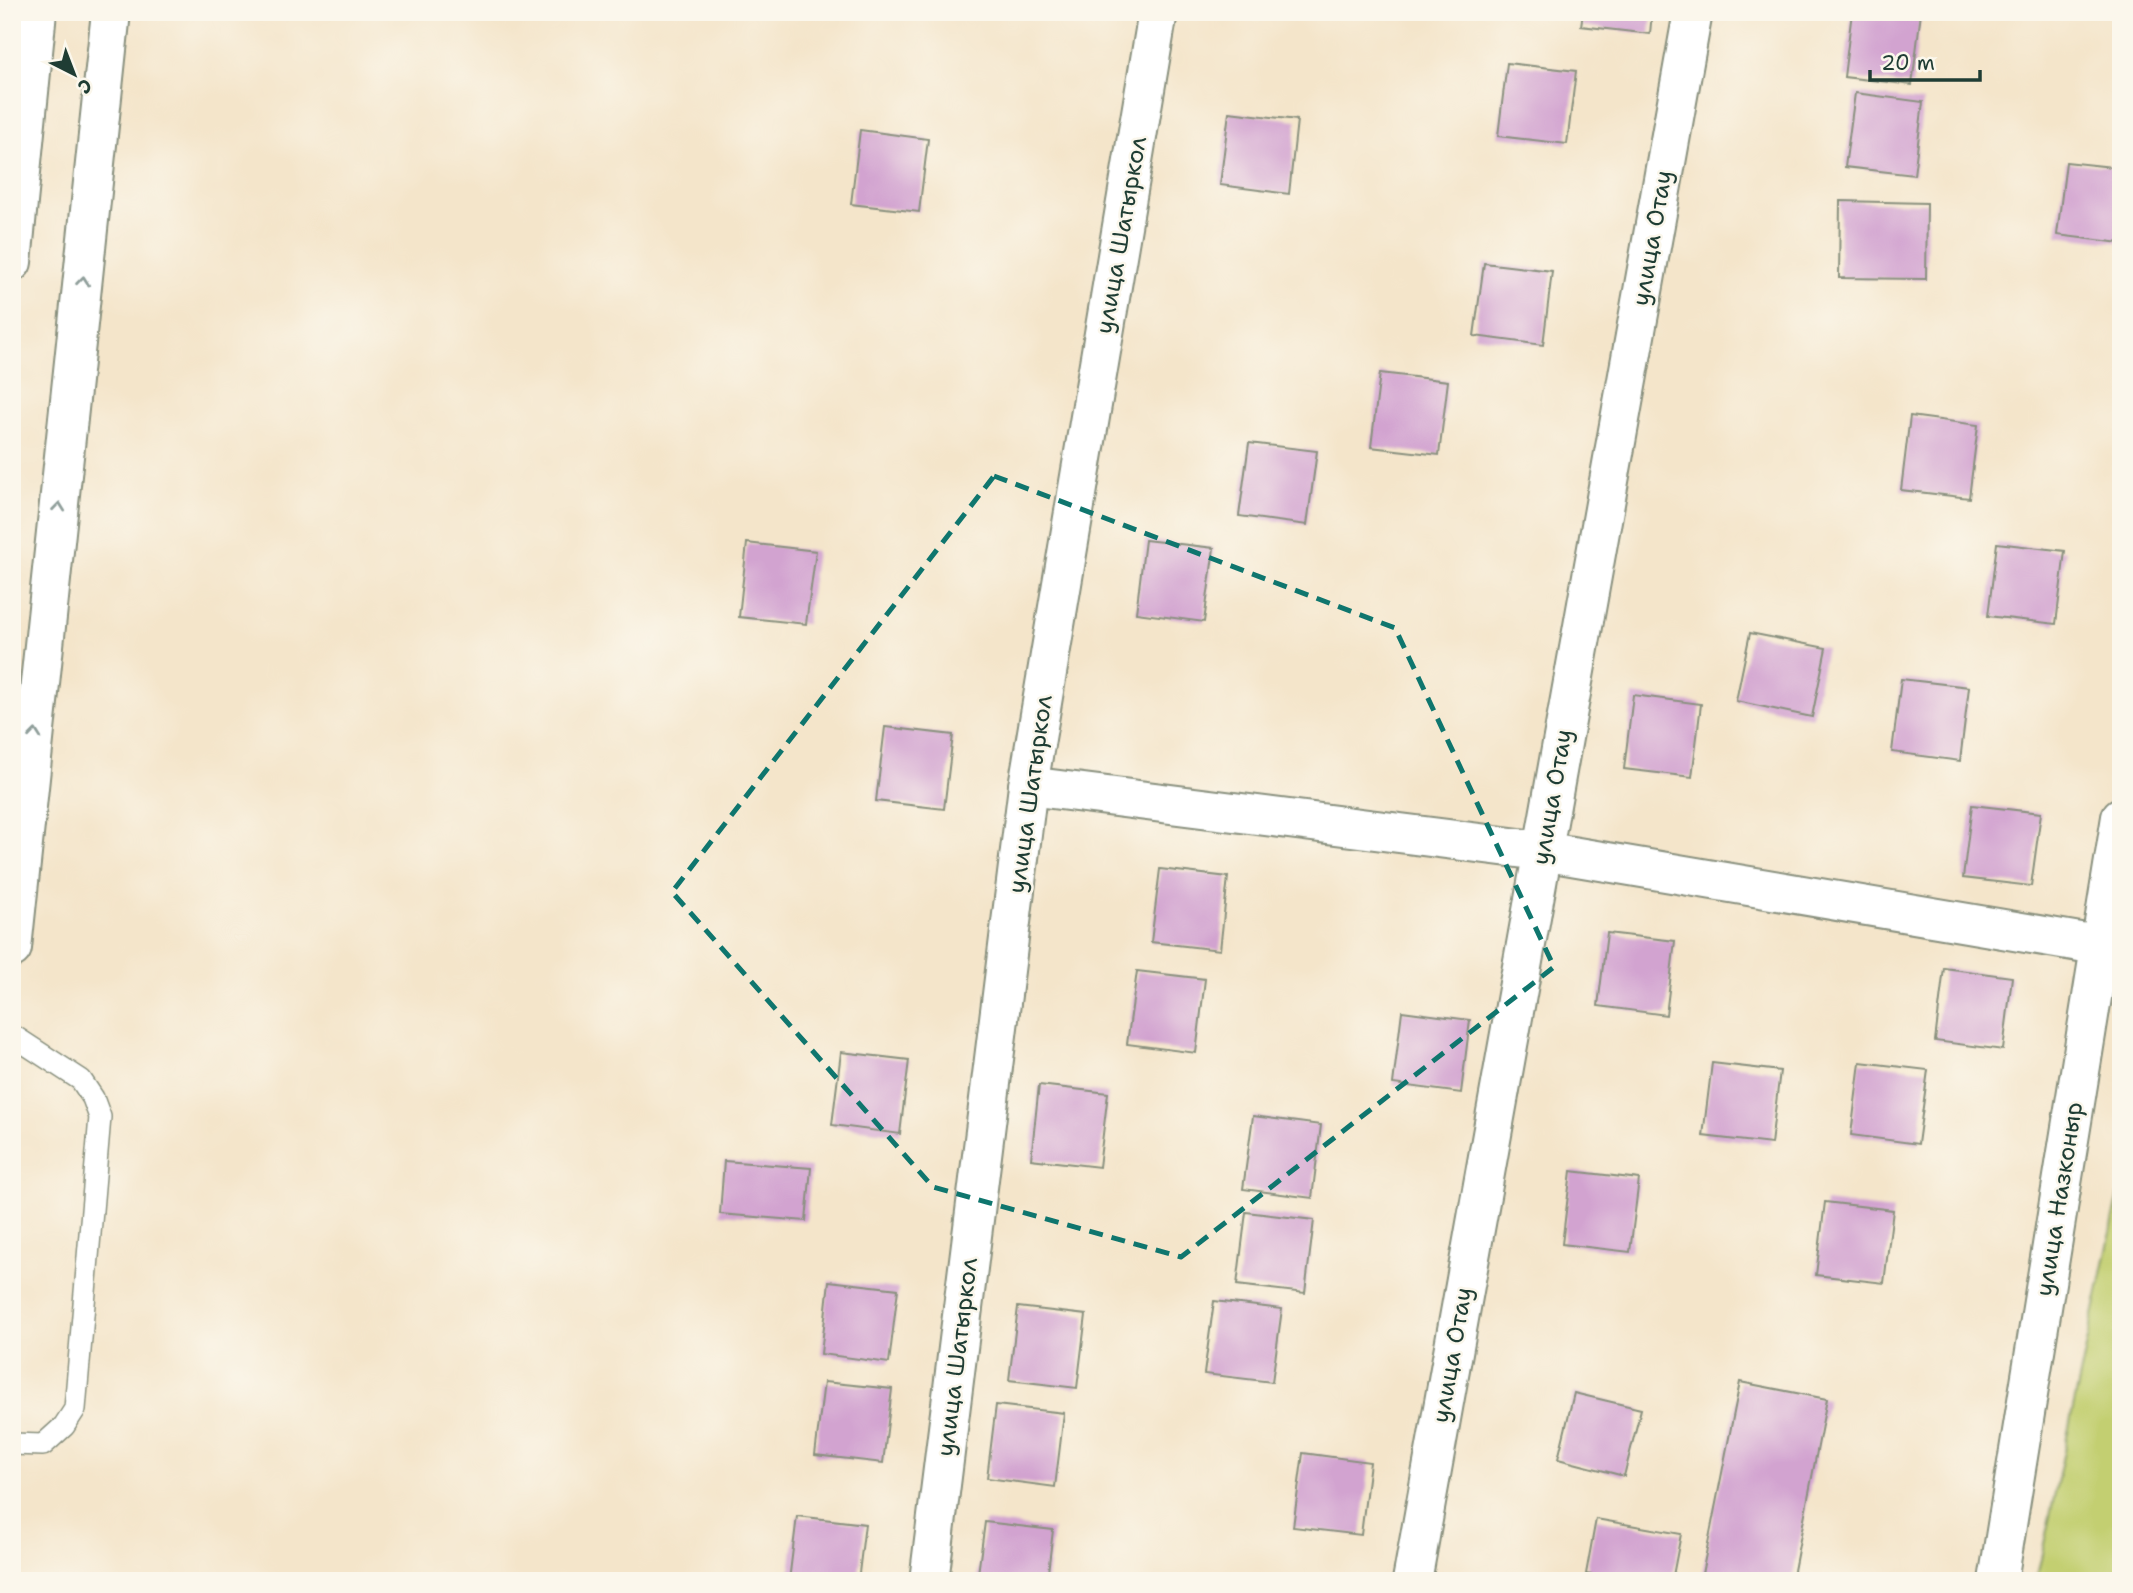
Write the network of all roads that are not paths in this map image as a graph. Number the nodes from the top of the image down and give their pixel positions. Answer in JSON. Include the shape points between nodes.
{"nodes":[{"id":1,"x":37,"y":12,"type":"edge"},
{"id":2,"x":111,"y":12,"type":"edge"},
{"id":3,"x":1158,"y":12,"type":"edge"},
{"id":4,"x":1693,"y":12,"type":"edge"},
{"id":5,"x":12,"y":261,"type":"edge"},
{"id":6,"x":1028,"y":786,"type":"junction"},
{"id":7,"x":2121,"y":817,"type":"edge"},
{"id":8,"x":1542,"y":851,"type":"junction"},
{"id":9,"x":2110,"y":947,"type":"edge"},
{"id":10,"x":12,"y":948,"type":"edge"},
{"id":11,"x":12,"y":1035,"type":"edge"},
{"id":12,"x":12,"y":1444,"type":"edge"},
{"id":13,"x":929,"y":1581,"type":"edge"},
{"id":14,"x":1412,"y":1581,"type":"edge"},
{"id":15,"x":1998,"y":1581,"type":"edge"}],
"edges":[{"from":1,"to":5,"type":"main road"},
{"from":10,"to":2,"type":"main road","one_way":true},
{"from":3,"to":6,"type":"main road","name":"улица Шатыркол"},
{"from":4,"to":8,"type":"main road","name":"улица Отау"},
{"from":6,"to":8,"type":"main road"},
{"from":6,"to":13,"type":"main road","name":"улица Шатыркол"},
{"from":7,"to":9,"type":"main road","name":"улица Назконыр"},
{"from":8,"to":9,"type":"main road"},
{"from":8,"to":14,"type":"main road","name":"улица Отау"},
{"from":9,"to":15,"type":"main road","name":"улица Назконыр"},
{"from":11,"to":12,"type":"lane","via":[[81,1080],[100,1117],[75,1409],[43,1445]]}]}
